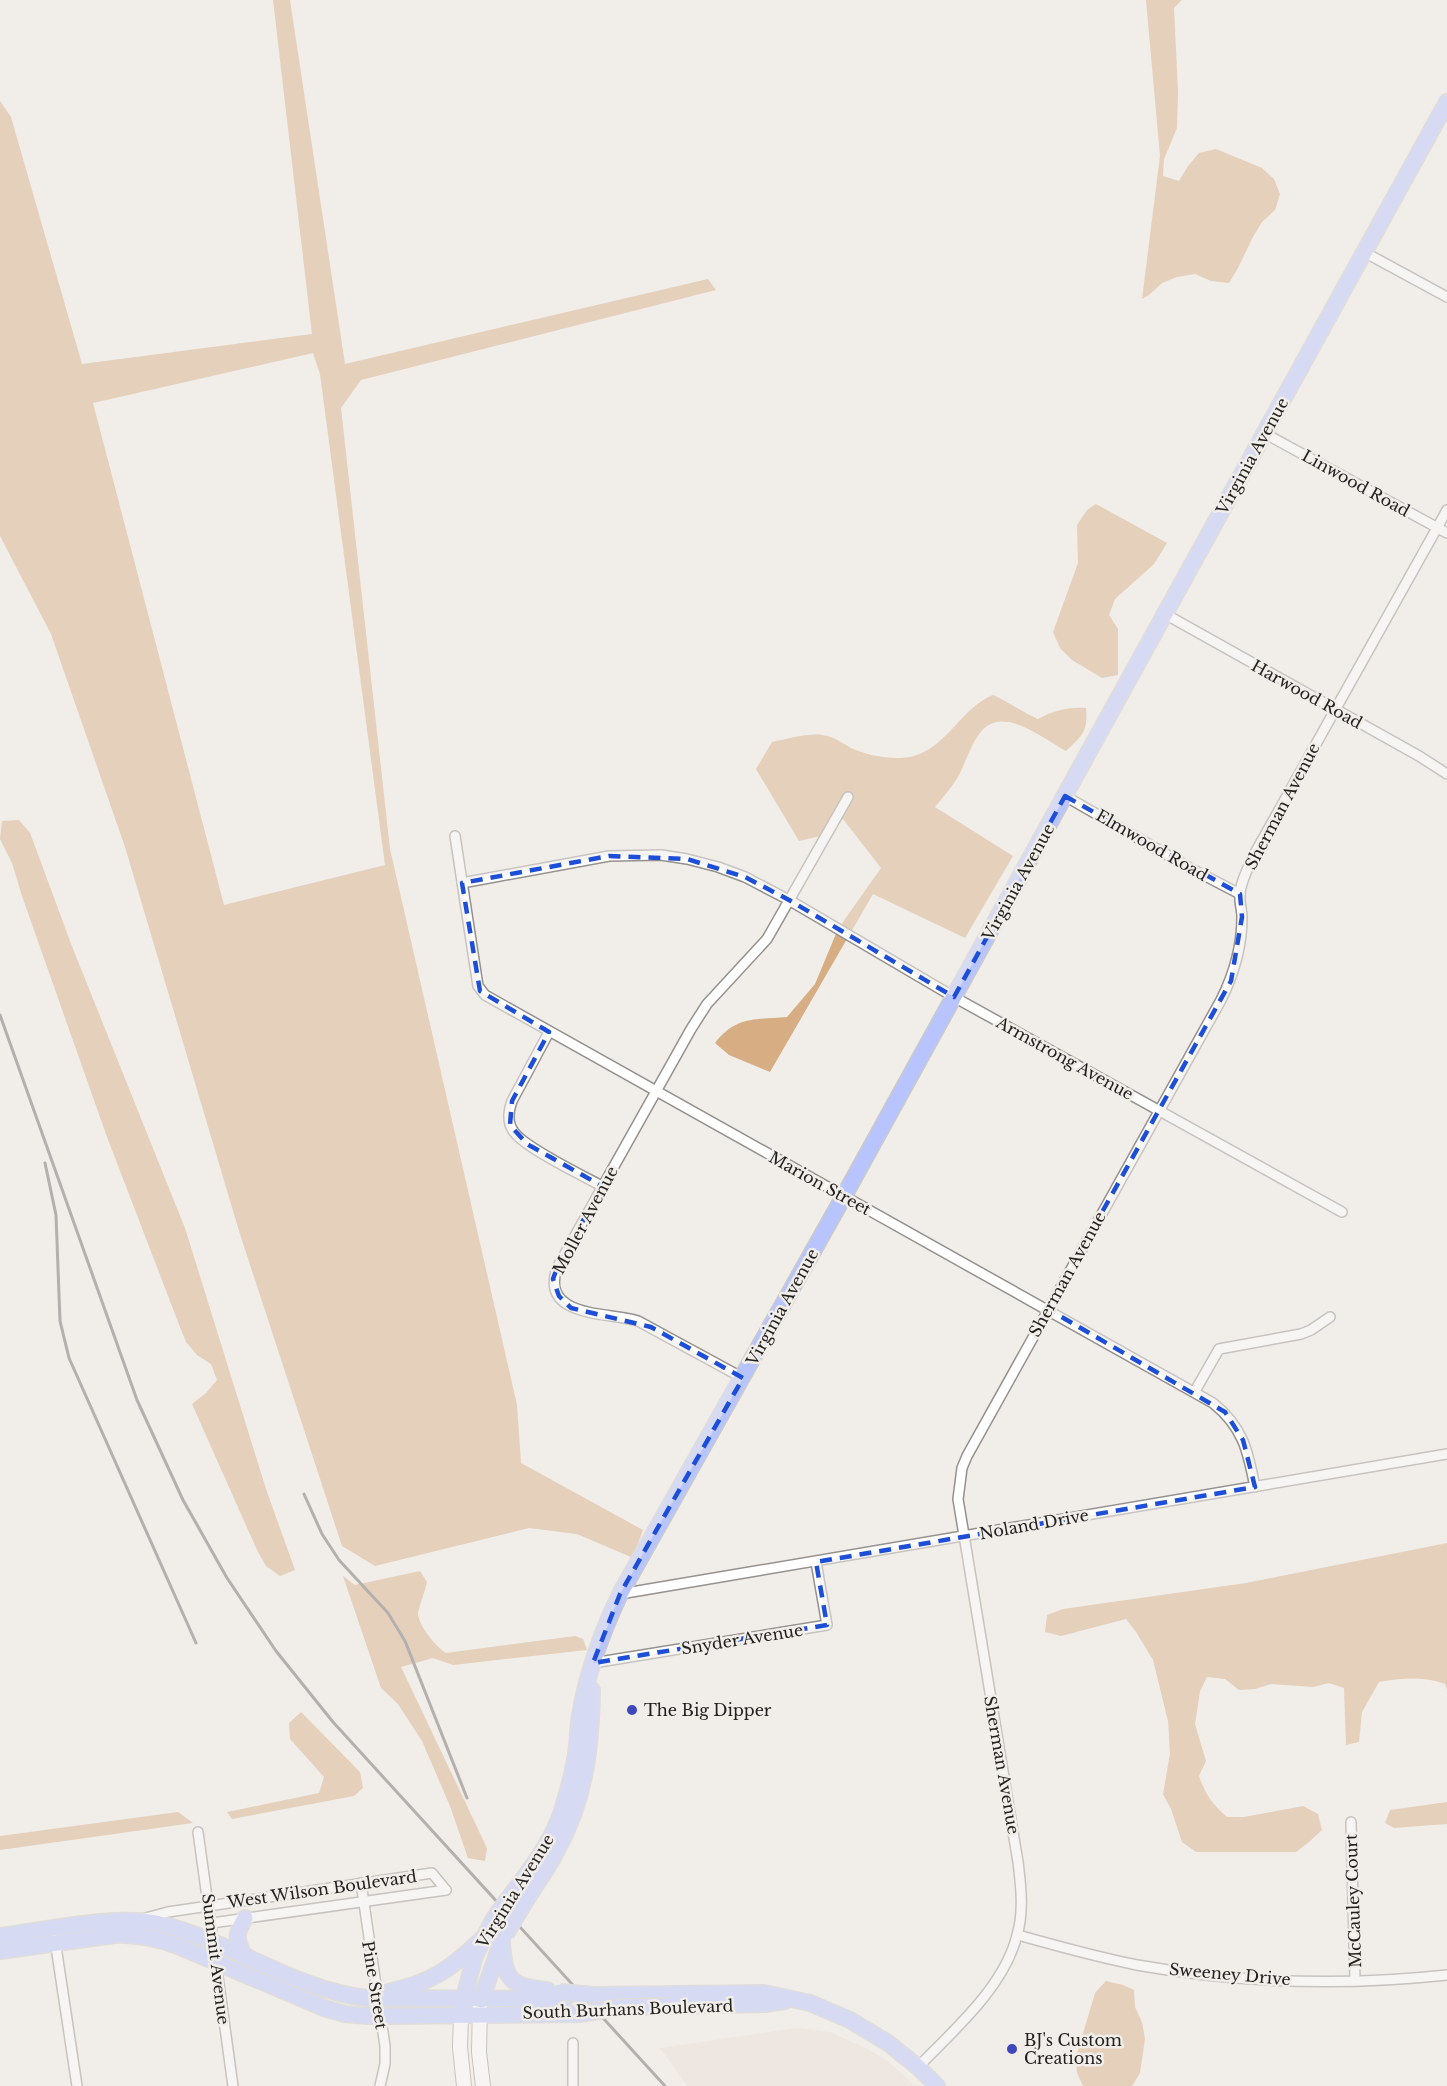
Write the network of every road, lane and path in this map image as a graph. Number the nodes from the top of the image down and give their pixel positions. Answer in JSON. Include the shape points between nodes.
{"nodes":[{"id":1,"x":1447,"y":102,"type":"edge"},
{"id":2,"x":1364,"y":252,"type":"junction"},
{"id":3,"x":1447,"y":297,"type":"edge"},
{"id":4,"x":1264,"y":433,"type":"junction"},
{"id":5,"x":1447,"y":510,"type":"edge"},
{"id":6,"x":1437,"y":528,"type":"junction"},
{"id":7,"x":1447,"y":533,"type":"edge"},
{"id":8,"x":1165,"y":615,"type":"junction"},
{"id":9,"x":1335,"y":709,"type":"junction"},
{"id":10,"x":1447,"y":774,"type":"edge"},
{"id":11,"x":1065,"y":796,"type":"junction"},
{"id":12,"x":848,"y":797,"type":"dead end"},
{"id":13,"x":455,"y":836,"type":"dead end"},
{"id":14,"x":462,"y":883,"type":"junction"},
{"id":15,"x":1240,"y":894,"type":"junction"},
{"id":16,"x":789,"y":900,"type":"junction"},
{"id":17,"x":954,"y":997,"type":"junction"},
{"id":18,"x":549,"y":1032,"type":"junction"},
{"id":19,"x":655,"y":1091,"type":"junction"},
{"id":20,"x":1160,"y":1110,"type":"junction"},
{"id":21,"x":602,"y":1186,"type":"junction"},
{"id":22,"x":844,"y":1196,"type":"junction"},
{"id":23,"x":1342,"y":1212,"type":"dead end"},
{"id":24,"x":1048,"y":1309,"type":"junction"},
{"id":25,"x":1330,"y":1317,"type":"dead end"},
{"id":26,"x":743,"y":1378,"type":"junction"},
{"id":27,"x":1195,"y":1391,"type":"junction"},
{"id":28,"x":1447,"y":1454,"type":"edge"},
{"id":29,"x":1255,"y":1487,"type":"junction"},
{"id":30,"x":963,"y":1536,"type":"junction"},
{"id":31,"x":816,"y":1562,"type":"junction"},
{"id":32,"x":620,"y":1594,"type":"junction"},
{"id":33,"x":593,"y":1664,"type":"junction"},
{"id":34,"x":1351,"y":1822,"type":"dead end"},
{"id":35,"x":198,"y":1832,"type":"dead end"},
{"id":36,"x":361,"y":1883,"type":"junction"},
{"id":37,"x":363,"y":1902,"type":"junction"},
{"id":38,"x":209,"y":1905,"type":"junction"},
{"id":39,"x":245,"y":1918,"type":"junction"},
{"id":40,"x":134,"y":1921,"type":"junction"},
{"id":41,"x":212,"y":1923,"type":"junction"},
{"id":42,"x":1018,"y":1935,"type":"junction"},
{"id":43,"x":0,"y":1936,"type":"edge"},
{"id":44,"x":54,"y":1936,"type":"junction"},
{"id":45,"x":483,"y":1938,"type":"junction"},
{"id":46,"x":504,"y":1938,"type":"junction"},
{"id":47,"x":214,"y":1943,"type":"junction"},
{"id":48,"x":0,"y":1950,"type":"edge"},
{"id":49,"x":243,"y":1954,"type":"junction"},
{"id":50,"x":216,"y":1964,"type":"junction"},
{"id":51,"x":1447,"y":1975,"type":"edge"},
{"id":52,"x":1355,"y":1980,"type":"junction"},
{"id":53,"x":389,"y":1995,"type":"junction"},
{"id":54,"x":562,"y":1995,"type":"junction"},
{"id":55,"x":463,"y":1999,"type":"junction"},
{"id":56,"x":670,"y":2000,"type":"junction"},
{"id":57,"x":480,"y":2007,"type":"junction"},
{"id":58,"x":461,"y":2016,"type":"junction"},
{"id":59,"x":573,"y":2043,"type":"dead end"},
{"id":60,"x":918,"y":2067,"type":"junction"},
{"id":61,"x":77,"y":2086,"type":"edge"},
{"id":62,"x":233,"y":2086,"type":"edge"},
{"id":63,"x":380,"y":2086,"type":"edge"},
{"id":64,"x":464,"y":2086,"type":"edge"},
{"id":65,"x":483,"y":2086,"type":"edge"},
{"id":66,"x":573,"y":2086,"type":"edge"},
{"id":67,"x":937,"y":2086,"type":"edge"}],
"edges":[{"from":1,"to":2,"type":"main road","name":"Virginia Avenue"},
{"from":2,"to":3,"type":"street"},
{"from":2,"to":4,"type":"main road","name":"Virginia Avenue"},
{"from":4,"to":6,"type":"street","name":"Linwood Road"},
{"from":4,"to":8,"type":"main road","name":"Virginia Avenue"},
{"from":5,"to":6,"type":"street","name":"Sherman Avenue"},
{"from":6,"to":7,"type":"street","name":"Linwood Road"},
{"from":6,"to":9,"type":"street","name":"Sherman Avenue"},
{"from":8,"to":9,"type":"street","name":"Harwood Road"},
{"from":8,"to":11,"type":"main road","name":"Virginia Avenue"},
{"from":9,"to":10,"type":"street","name":"Harwood Road"},
{"from":9,"to":15,"type":"street","name":"Sherman Avenue","via":[[1255,854]]},
{"from":11,"to":15,"type":"street","name":"Elmwood Road"},
{"from":11,"to":17,"type":"main road","name":"Virginia Avenue"},
{"from":12,"to":16,"type":"street","name":"Moller Avenue"},
{"from":13,"to":14,"type":"street","name":"Marion Street"},
{"from":14,"to":16,"type":"street","name":"Armstrong Avenue","via":[[609,856],[661,855],[718,867]]},
{"from":14,"to":18,"type":"street","name":"Marion Street","via":[[480,991]]},
{"from":15,"to":20,"type":"street","name":"Sherman Avenue","via":[[1241,933],[1231,981]]},
{"from":16,"to":17,"type":"street","name":"Armstrong Avenue"},
{"from":16,"to":19,"type":"street","name":"Moller Avenue","via":[[767,939],[707,1004]]},
{"from":17,"to":20,"type":"street","name":"Armstrong Avenue"},
{"from":17,"to":22,"type":"main road","name":"Virginia Avenue"},
{"from":18,"to":19,"type":"street","name":"Marion Street"},
{"from":18,"to":21,"type":"street","via":[[509,1109],[510,1125],[514,1134],[527,1144]]},
{"from":19,"to":21,"type":"street","name":"Moller Avenue"},
{"from":19,"to":22,"type":"street","name":"Marion Street"},
{"from":20,"to":23,"type":"street","name":"Armstrong Avenue"},
{"from":20,"to":24,"type":"street","name":"Sherman Avenue"},
{"from":21,"to":26,"type":"street","name":"Moller Avenue","via":[[557,1268],[553,1279],[559,1296],[571,1308],[622,1316],[651,1327]]},
{"from":22,"to":24,"type":"street","name":"Marion Street"},
{"from":22,"to":26,"type":"main road","name":"Virginia Avenue"},
{"from":24,"to":27,"type":"street","name":"Marion Street"},
{"from":24,"to":30,"type":"street","name":"Sherman Avenue","via":[[962,1468],[958,1499]]},
{"from":25,"to":27,"type":"street","via":[[1301,1334],[1219,1349]]},
{"from":26,"to":32,"type":"main road","name":"Virginia Avenue"},
{"from":27,"to":29,"type":"street","name":"Marion Street","via":[[1236,1425]]},
{"from":28,"to":29,"type":"street","name":"Noland Drive"},
{"from":29,"to":30,"type":"street","name":"Noland Drive"},
{"from":30,"to":31,"type":"street","name":"Noland Drive"},
{"from":30,"to":42,"type":"street","name":"Sherman Avenue","via":[[1018,1862]]},
{"from":31,"to":32,"type":"street","name":"Noland Drive"},
{"from":31,"to":33,"type":"street","name":"Snyder Avenue","via":[[827,1625]]},
{"from":32,"to":33,"type":"main road","name":"Virginia Avenue"},
{"from":33,"to":45,"type":"main road","name":"Virginia Avenue","bridge":true,"via":[[580,1715],[571,1780],[560,1816],[546,1844]]},
{"from":33,"to":46,"type":"main road","name":"Virginia Avenue","bridge":true,"via":[[590,1750],[583,1785],[557,1852]]},
{"from":34,"to":52,"type":"street","name":"McCauley Court"},
{"from":35,"to":38,"type":"street","name":"Summit Avenue"},
{"from":36,"to":37,"type":"street","name":"Pine Street"},
{"from":36,"to":37,"type":"street","name":"West Wilson Boulevard","via":[[432,1873],[446,1890]]},
{"from":36,"to":38,"type":"street","name":"West Wilson Boulevard"},
{"from":37,"to":39,"type":"street","name":"West Wilson Boulevard"},
{"from":37,"to":63,"type":"street","name":"Pine Street","via":[[385,2046]]},
{"from":38,"to":40,"type":"street","name":"West Wilson Boulevard"},
{"from":38,"to":41,"type":"street","name":"Summit Avenue"},
{"from":39,"to":41,"type":"street","name":"West Wilson Boulevard"},
{"from":39,"to":49,"type":"main road","via":[[237,1939]]},
{"from":40,"to":44,"type":"main road","name":"West Wilson Boulevard","via":[[112,1921]]},
{"from":40,"to":47,"type":"main road","name":"West Wilson Boulevard","via":[[162,1924]]},
{"from":41,"to":47,"type":"street","name":"Summit Avenue"},
{"from":42,"to":52,"type":"street","name":"Sweeney Drive","via":[[1148,1966],[1269,1980]]},
{"from":42,"to":60,"type":"street","name":"Sherman Avenue","via":[[992,1986]]},
{"from":43,"to":44,"type":"main road","name":"West Wilson Boulevard"},
{"from":44,"to":48,"type":"main road","name":"West Wilson Boulevard"},
{"from":44,"to":50,"type":"main road","name":"West Wilson Boulevard","via":[[132,1934],[163,1941]]},
{"from":44,"to":61,"type":"street"},
{"from":45,"to":53,"type":"main road","via":[[465,1956],[429,1980]]},
{"from":45,"to":55,"type":"main road","name":"Virginia Avenue"},
{"from":46,"to":54,"type":"main road","via":[[503,1961],[513,1981],[526,1989]]},
{"from":46,"to":57,"type":"main road","name":"Virginia Avenue"},
{"from":47,"to":49,"type":"main road","name":"West Wilson Boulevard"},
{"from":47,"to":50,"type":"street","name":"Summit Avenue"},
{"from":49,"to":53,"type":"main road","name":"West Wilson Boulevard","via":[[348,1996]]},
{"from":50,"to":58,"type":"main road","name":"West Wilson Boulevard","bridge":true,"via":[[345,2014]]},
{"from":50,"to":62,"type":"street","name":"Summit Avenue"},
{"from":51,"to":52,"type":"street","name":"Sweeney Drive"},
{"from":53,"to":55,"type":"main road"},
{"from":54,"to":56,"type":"main road","name":"South Burhans Boulevard","bridge":true},
{"from":54,"to":57,"type":"main road","name":"South Burhans Boulevard"},
{"from":55,"to":57,"type":"main road"},
{"from":55,"to":58,"type":"main road","name":"Virginia Avenue"},
{"from":56,"to":57,"type":"main road","name":"South Burhans Boulevard","bridge":true,"via":[[579,2014]]},
{"from":56,"to":60,"type":"main road","name":"South Burhans Boulevard","via":[[810,2003],[850,2020]]},
{"from":57,"to":58,"type":"main road","name":"South Burhans Boulevard"},
{"from":57,"to":65,"type":"main road","name":"Virginia Avenue","via":[[478,2052]]},
{"from":58,"to":64,"type":"main road","name":"Virginia Avenue"},
{"from":59,"to":66,"type":"street"},
{"from":60,"to":67,"type":"main road","name":"South Burhans Boulevard"}]}
